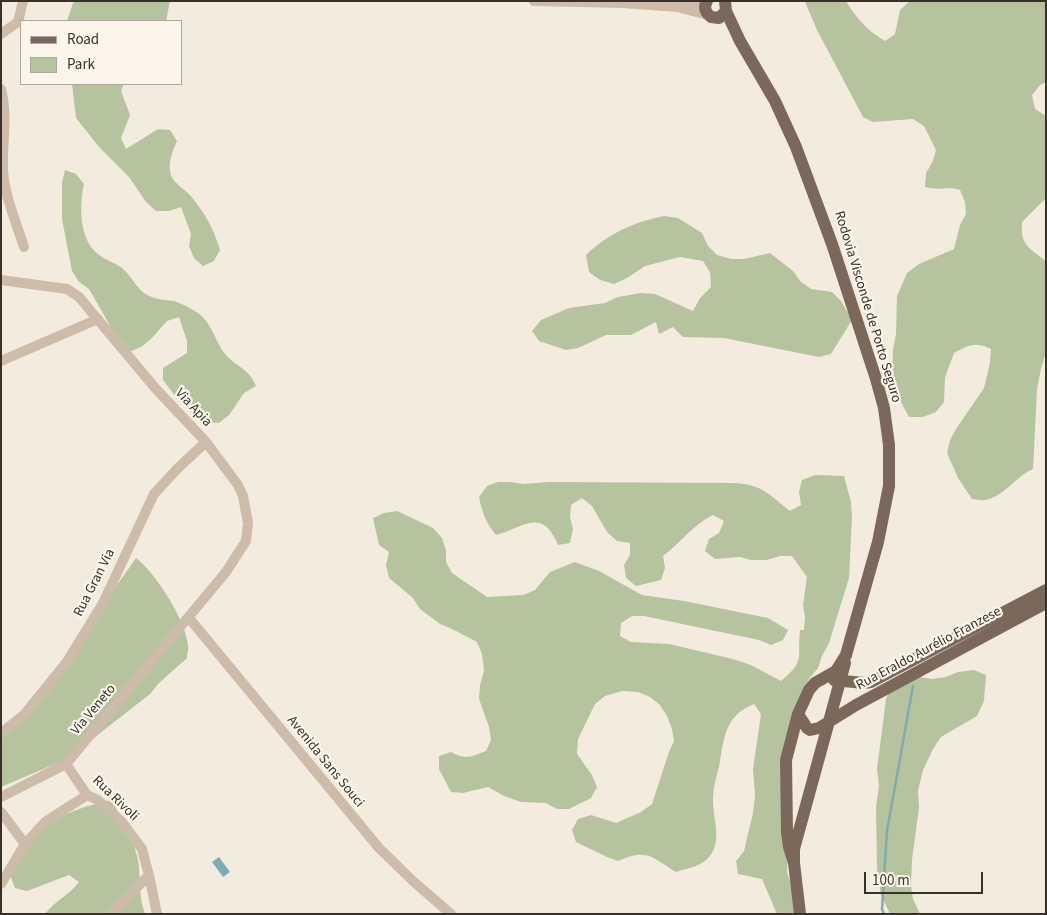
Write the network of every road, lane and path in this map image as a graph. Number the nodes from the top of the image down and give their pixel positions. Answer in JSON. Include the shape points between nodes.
{"nodes":[{"id":1,"x":23,"y":1,"type":"edge"},
{"id":2,"x":534,"y":1,"type":"edge"},
{"id":3,"x":706,"y":1,"type":"edge"},
{"id":4,"x":677,"y":7,"type":"junction"},
{"id":5,"x":718,"y":11,"type":"edge"},
{"id":6,"x":1,"y":34,"type":"edge"},
{"id":7,"x":1,"y":89,"type":"edge"},
{"id":8,"x":24,"y":247,"type":"dead end"},
{"id":9,"x":1,"y":280,"type":"edge"},
{"id":10,"x":98,"y":319,"type":"junction"},
{"id":11,"x":1,"y":361,"type":"edge"},
{"id":12,"x":206,"y":442,"type":"junction"},
{"id":13,"x":1046,"y":590,"type":"edge"},
{"id":14,"x":1046,"y":604,"type":"edge"},
{"id":15,"x":189,"y":618,"type":"junction"},
{"id":16,"x":845,"y":661,"type":"junction"},
{"id":17,"x":841,"y":680,"type":"junction"},
{"id":18,"x":819,"y":682,"type":"junction"},
{"id":19,"x":858,"y":682,"type":"junction"},
{"id":20,"x":798,"y":714,"type":"junction"},
{"id":21,"x":827,"y":724,"type":"junction"},
{"id":22,"x":1,"y":733,"type":"edge"},
{"id":23,"x":66,"y":764,"type":"junction"},
{"id":24,"x":87,"y":795,"type":"junction"},
{"id":25,"x":1,"y":797,"type":"edge"},
{"id":26,"x":1,"y":812,"type":"edge"},
{"id":27,"x":25,"y":844,"type":"junction"},
{"id":28,"x":794,"y":863,"type":"junction"},
{"id":29,"x":149,"y":875,"type":"junction"},
{"id":30,"x":1,"y":884,"type":"edge"},
{"id":31,"x":111,"y":914,"type":"edge"},
{"id":32,"x":157,"y":914,"type":"edge"},
{"id":33,"x":451,"y":914,"type":"edge"},
{"id":34,"x":800,"y":914,"type":"edge"}],
"edges":[{"from":1,"to":6,"type":"street","via":[[18,22]]},
{"from":2,"to":4,"type":"street","via":[[623,2]]},
{"from":3,"to":4,"type":"street"},
{"from":3,"to":5,"type":"main road","via":[[705,8]]},
{"from":4,"to":5,"type":"street"},
{"from":5,"to":16,"type":"main road","name":"Rodovia Visconde de Porto Seguro","via":[[724,28],[740,41],[796,147],[816,195],[884,408],[889,445],[889,486],[878,542]]},
{"from":7,"to":8,"type":"street","via":[[5,110],[3,172],[10,207]]},
{"from":9,"to":10,"type":"street","name":"Via Apia","via":[[67,289],[80,297]]},
{"from":10,"to":11,"type":"street"},
{"from":10,"to":12,"type":"street","name":"Via Apia"},
{"from":12,"to":15,"type":"street","name":"Via Apia","via":[[238,485],[248,523],[246,540],[238,553]]},
{"from":12,"to":22,"type":"street","name":"Rua Gran Via","via":[[154,494],[103,603],[66,662],[24,715]]},
{"from":13,"to":19,"type":"main road","name":"Rua Eraldo Aurélio Franzese","via":[[871,682]]},
{"from":14,"to":21,"type":"main road","name":"Rua Eraldo Aurélio Franzese","via":[[856,705]]},
{"from":15,"to":23,"type":"street","name":"Via Veneto"},
{"from":15,"to":33,"type":"street","name":"Avenida Sans Souci","via":[[378,848]]},
{"from":16,"to":17,"type":"main road","name":"Rodovia Visconde de Porto Seguro"},
{"from":16,"to":18,"type":"main road","name":"Rodovia Visconde de Porto Seguro"},
{"from":16,"to":19,"type":"main road","via":[[848,673]]},
{"from":17,"to":18,"type":"main road","name":"Rua Eraldo Aurélio Franzese"},
{"from":17,"to":19,"type":"main road","name":"Rua Eraldo Aurélio Franzese"},
{"from":17,"to":21,"type":"main road","name":"Rodovia Visconde de Porto Seguro"},
{"from":18,"to":20,"type":"main road","name":"Rodovia Visconde de Porto Seguro","via":[[809,690]]},
{"from":18,"to":21,"type":"main road","via":[[831,693]]},
{"from":20,"to":21,"type":"main road","via":[[810,730]]},
{"from":20,"to":28,"type":"main road","name":"Rodovia Visconde de Porto Seguro","via":[[786,760],[785,778],[787,832]]},
{"from":21,"to":28,"type":"main road","name":"Rodovia Visconde de Porto Seguro","via":[[795,842]]},
{"from":23,"to":24,"type":"street","name":"Rua Rivoli"},
{"from":23,"to":25,"type":"street","name":"Via Veneto"},
{"from":24,"to":27,"type":"street","via":[[45,822]]},
{"from":24,"to":29,"type":"street","name":"Rua Rivoli","via":[[98,800],[122,822],[142,849]]},
{"from":26,"to":27,"type":"street"},
{"from":27,"to":30,"type":"street"},
{"from":28,"to":34,"type":"main road","name":"Rodovia Visconde de Porto Seguro"},
{"from":29,"to":31,"type":"street"},
{"from":29,"to":32,"type":"street","name":"Rua Rivoli"}]}
